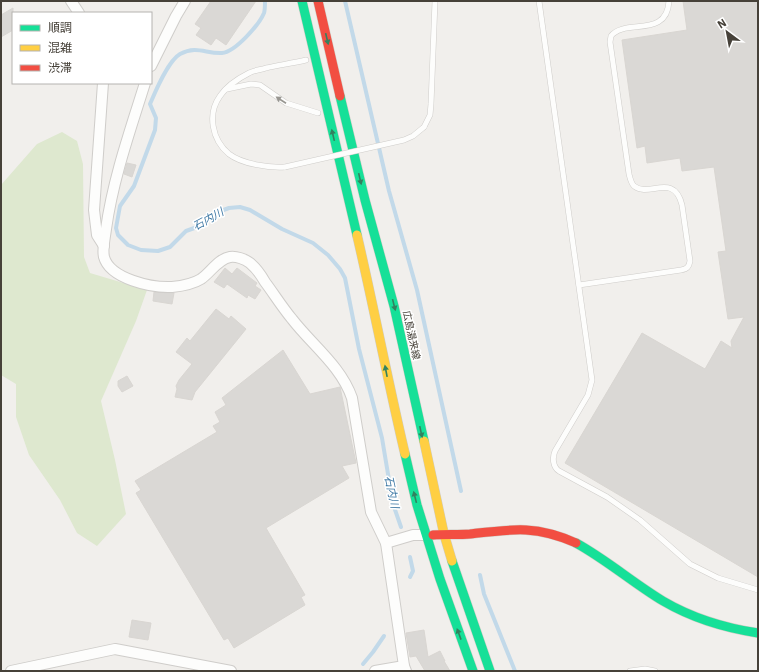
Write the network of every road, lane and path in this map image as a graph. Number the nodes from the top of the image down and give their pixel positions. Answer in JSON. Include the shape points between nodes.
{"nodes":[{"id":1,"x":72,"y":1,"type":"edge"},
{"id":2,"x":180,"y":1,"type":"edge"},
{"id":3,"x":185,"y":1,"type":"edge"},
{"id":4,"x":302,"y":1,"type":"edge"},
{"id":5,"x":318,"y":1,"type":"edge"},
{"id":6,"x":435,"y":1,"type":"edge"},
{"id":7,"x":539,"y":1,"type":"edge"},
{"id":8,"x":669,"y":1,"type":"edge"},
{"id":9,"x":78,"y":12,"type":"edge"},
{"id":10,"x":176,"y":16,"type":"junction"},
{"id":11,"x":306,"y":16,"type":"junction"},
{"id":12,"x":305,"y":56,"type":"joint"},
{"id":13,"x":152,"y":64,"type":"edge"},
{"id":14,"x":103,"y":84,"type":"edge"},
{"id":15,"x":145,"y":84,"type":"edge"},
{"id":16,"x":224,"y":90,"type":"junction"},
{"id":17,"x":318,"y":113,"type":"dead end"},
{"id":18,"x":326,"y":149,"type":"dead end"},
{"id":19,"x":330,"y":163,"type":"dead end"},
{"id":20,"x":343,"y":214,"type":"dead end"},
{"id":21,"x":104,"y":246,"type":"junction"},
{"id":22,"x":364,"y":264,"type":"junction"},
{"id":23,"x":579,"y":285,"type":"junction"},
{"id":24,"x":444,"y":534,"type":"junction"},
{"id":25,"x":426,"y":535,"type":"junction"},
{"id":26,"x":386,"y":543,"type":"junction"},
{"id":27,"x":758,"y":590,"type":"edge"},
{"id":28,"x":758,"y":633,"type":"edge"},
{"id":29,"x":405,"y":669,"type":"edge"},
{"id":30,"x":11,"y":671,"type":"edge"},
{"id":31,"x":231,"y":671,"type":"edge"},
{"id":32,"x":375,"y":671,"type":"edge"},
{"id":33,"x":473,"y":671,"type":"edge"},
{"id":34,"x":490,"y":671,"type":"edge"},
{"id":35,"x":630,"y":671,"type":"edge"},
{"id":36,"x":655,"y":671,"type":"edge"}],
"edges":[{"from":1,"to":9,"type":"street"},
{"from":2,"to":10,"type":"street"},
{"from":3,"to":10,"type":"street"},
{"from":4,"to":11,"type":"main road"},
{"from":5,"to":24,"type":"main road","name":"広島湯来線","one_way":true,"via":[[365,200],[394,306]]},
{"from":6,"to":16,"type":"lane","bridge":true,"via":[[430,115],[424,127],[404,140],[285,167],[247,162],[234,157],[224,149],[214,132],[212,119],[216,102]]},
{"from":7,"to":23,"type":"lane"},
{"from":8,"to":23,"type":"lane","via":[[666,13],[658,22],[616,31],[610,42],[631,182],[639,188],[669,188],[677,192],[690,265],[681,270]]},
{"from":10,"to":13,"type":"street"},
{"from":11,"to":12,"type":"main road"},
{"from":22,"to":11,"type":"main road","one_way":true},
{"from":12,"to":16,"type":"lane","via":[[250,72]]},
{"from":14,"to":21,"type":"street","via":[[94,210],[97,234]]},
{"from":15,"to":21,"type":"street","via":[[111,200]]},
{"from":17,"to":16,"type":"lane","one_way":true,"via":[[286,103],[260,85],[251,84]]},
{"from":18,"to":19,"type":"main road"},
{"from":20,"to":22,"type":"main road"},
{"from":21,"to":26,"type":"street","via":[[104,257],[109,267],[119,275],[158,285],[186,285],[201,279],[220,262],[230,257],[241,258],[259,272],[292,319],[348,385],[371,512]]},
{"from":25,"to":22,"type":"main road","one_way":true,"via":[[392,400]]},
{"from":23,"to":27,"type":"lane","via":[[592,385],[555,451],[556,469],[640,520],[690,564],[718,578]]},
{"from":24,"to":25,"type":"main road"},
{"from":24,"to":28,"type":"main road","via":[[521,529],[538,530],[559,536],[581,547],[678,609],[707,622]]},
{"from":24,"to":34,"type":"main road","name":"広島湯来線"},
{"from":25,"to":26,"type":"street","via":[[413,535]]},
{"from":33,"to":25,"type":"main road","one_way":true},
{"from":26,"to":29,"type":"street"},
{"from":29,"to":32,"type":"street"},
{"from":30,"to":31,"type":"street","via":[[115,649]]},
{"from":35,"to":36,"type":"lane"}]}
